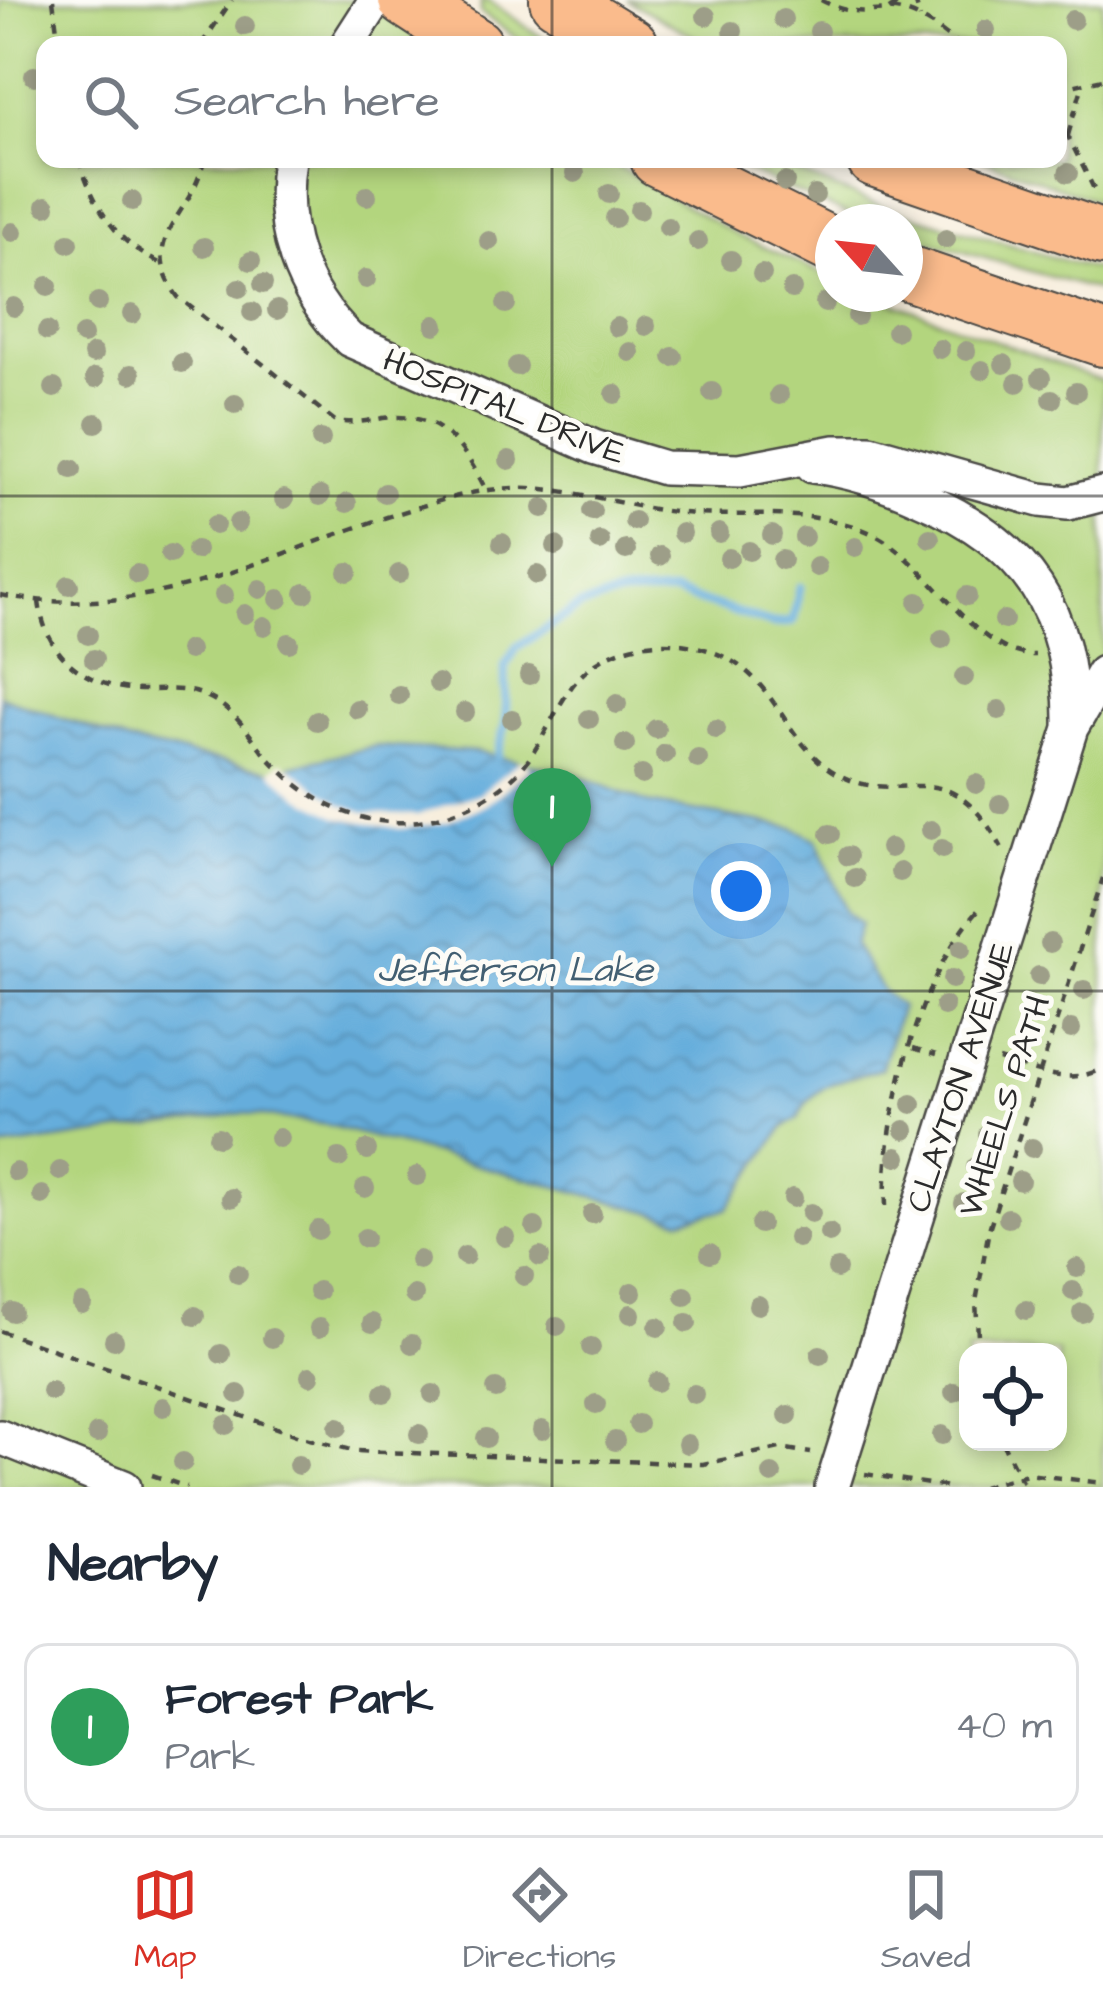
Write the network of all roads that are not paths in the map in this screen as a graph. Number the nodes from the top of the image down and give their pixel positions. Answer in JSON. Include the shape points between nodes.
{"nodes":[{"id":1,"x":376,"y":0,"type":"edge"},
{"id":2,"x":406,"y":0,"type":"edge"},
{"id":3,"x":557,"y":0,"type":"edge"},
{"id":4,"x":353,"y":36,"type":"edge"},
{"id":5,"x":461,"y":36,"type":"edge"},
{"id":6,"x":616,"y":36,"type":"edge"},
{"id":7,"x":288,"y":168,"type":"edge"},
{"id":8,"x":676,"y":168,"type":"edge"},
{"id":9,"x":909,"y":168,"type":"edge"},
{"id":10,"x":1100,"y":217,"type":"edge"},
{"id":11,"x":815,"y":237,"type":"edge"},
{"id":12,"x":923,"y":278,"type":"edge"},
{"id":13,"x":1103,"y":339,"type":"edge"},
{"id":14,"x":788,"y":464,"type":"junction"},
{"id":15,"x":1103,"y":494,"type":"edge"},
{"id":16,"x":1103,"y":673,"type":"edge"},
{"id":17,"x":1071,"y":728,"type":"junction"},
{"id":18,"x":0,"y":1437,"type":"edge"},
{"id":19,"x":124,"y":1487,"type":"edge"},
{"id":20,"x":832,"y":1487,"type":"edge"}],
"edges":[{"from":1,"to":4,"type":"street"},
{"from":2,"to":5,"type":"main road"},
{"from":3,"to":6,"type":"main road"},
{"from":7,"to":14,"type":"street","name":"HOSPITAL DRIVE","via":[[285,209],[299,265],[325,315],[368,351],[630,460],[705,472]]},
{"from":8,"to":11,"type":"main road"},
{"from":9,"to":10,"type":"main road"},
{"from":12,"to":13,"type":"main road"},
{"from":14,"to":15,"type":"street","name":"HOSPITAL DRIVE","via":[[870,452],[1040,500]]},
{"from":14,"to":17,"type":"street","name":"HOSPITAL DRIVE","via":[[908,492],[1009,550],[1060,631]]},
{"from":16,"to":17,"type":"street","name":"CLAYTON AVENUE"},
{"from":17,"to":20,"type":"street","name":"CLAYTON AVENUE"},
{"from":18,"to":19,"type":"street"}]}
